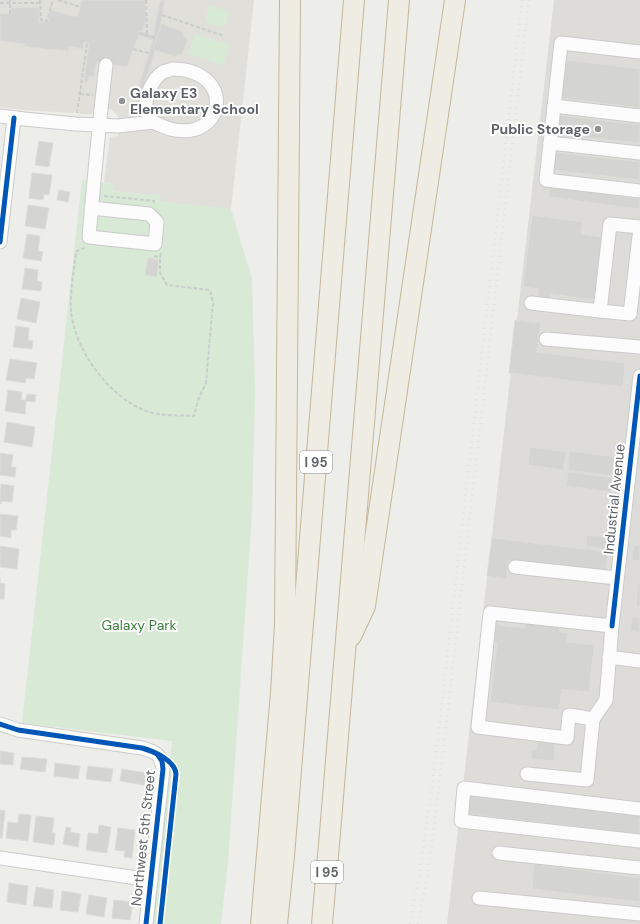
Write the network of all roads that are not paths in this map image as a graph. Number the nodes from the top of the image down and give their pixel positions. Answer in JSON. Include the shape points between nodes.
{"nodes":[{"id":1,"x":290,"y":0,"type":"edge"},
{"id":2,"x":354,"y":0,"type":"edge"},
{"id":3,"x":399,"y":0,"type":"edge"},
{"id":4,"x":456,"y":0,"type":"edge"},
{"id":5,"x":640,"y":52,"type":"edge"},
{"id":6,"x":106,"y":65,"type":"dead end"},
{"id":7,"x":554,"y":106,"type":"junction"},
{"id":8,"x":0,"y":116,"type":"edge"},
{"id":9,"x":640,"y":116,"type":"edge"},
{"id":10,"x":14,"y":118,"type":"junction"},
{"id":11,"x":153,"y":122,"type":"junction"},
{"id":12,"x":100,"y":125,"type":"junction"},
{"id":13,"x":550,"y":143,"type":"junction"},
{"id":14,"x":640,"y":153,"type":"edge"},
{"id":15,"x":640,"y":191,"type":"edge"},
{"id":16,"x":91,"y":208,"type":"junction"},
{"id":17,"x":640,"y":228,"type":"edge"},
{"id":18,"x":0,"y":242,"type":"edge"},
{"id":19,"x":531,"y":303,"type":"dead end"},
{"id":20,"x":600,"y":311,"type":"junction"},
{"id":21,"x":546,"y":339,"type":"dead end"},
{"id":22,"x":640,"y":348,"type":"edge"},
{"id":23,"x":640,"y":376,"type":"edge"},
{"id":24,"x":638,"y":403,"type":"edge"},
{"id":25,"x":515,"y":567,"type":"dead end"},
{"id":26,"x":617,"y":578,"type":"junction"},
{"id":27,"x":612,"y":626,"type":"junction"},
{"id":28,"x":345,"y":649,"type":"junction"},
{"id":29,"x":609,"y":657,"type":"junction"},
{"id":30,"x":640,"y":661,"type":"edge"},
{"id":31,"x":593,"y":719,"type":"junction"},
{"id":32,"x":0,"y":724,"type":"edge"},
{"id":33,"x":527,"y":774,"type":"dead end"},
{"id":34,"x":640,"y":809,"type":"edge"},
{"id":35,"x":640,"y":841,"type":"edge"},
{"id":36,"x":499,"y":853,"type":"dead end"},
{"id":37,"x":0,"y":858,"type":"edge"},
{"id":38,"x":640,"y":868,"type":"edge"},
{"id":39,"x":151,"y":880,"type":"junction"},
{"id":40,"x":478,"y":898,"type":"dead end"},
{"id":41,"x":640,"y":914,"type":"edge"},
{"id":42,"x":146,"y":924,"type":"edge"},
{"id":43,"x":261,"y":924,"type":"edge"},
{"id":44,"x":277,"y":924,"type":"edge"},
{"id":45,"x":322,"y":924,"type":"edge"}],
"edges":[{"from":1,"to":43,"type":"highway","via":[[285,624]]},
{"from":2,"to":44,"type":"highway","number":"I 95"},
{"from":3,"to":28,"type":"highway","number":"I 95"},
{"from":4,"to":28,"type":"highway","via":[[365,606]]},
{"from":5,"to":7,"type":"street","via":[[561,43]]},
{"from":6,"to":12,"type":"street"},
{"from":7,"to":9,"type":"street"},
{"from":7,"to":13,"type":"street"},
{"from":8,"to":10,"type":"street"},
{"from":10,"to":12,"type":"street","via":[[76,120]]},
{"from":10,"to":18,"type":"street"},
{"from":11,"to":11,"type":"street","via":[[171,129],[186,130],[202,126],[213,117],[216,110],[216,92],[211,83],[202,76],[186,70],[172,69],[163,72],[153,84],[147,98],[146,110]]},
{"from":11,"to":12,"type":"street","via":[[118,126]]},
{"from":12,"to":16,"type":"street"},
{"from":13,"to":14,"type":"street"},
{"from":13,"to":15,"type":"street","via":[[546,180]]},
{"from":16,"to":16,"type":"street","via":[[89,237],[155,244],[157,222],[149,214]]},
{"from":17,"to":20,"type":"street","via":[[630,314]]},
{"from":17,"to":20,"type":"street","via":[[610,224]]},
{"from":19,"to":20,"type":"street"},
{"from":21,"to":22,"type":"street"},
{"from":23,"to":24,"type":"street","name":"Industrial Avenue"},
{"from":24,"to":26,"type":"street","name":"Industrial Avenue"},
{"from":25,"to":26,"type":"street"},
{"from":26,"to":27,"type":"street","name":"Industrial Avenue"},
{"from":27,"to":29,"type":"street","name":"Industrial Avenue"},
{"from":27,"to":31,"type":"street","via":[[490,613],[478,727],[567,738],[569,716]]},
{"from":28,"to":45,"type":"highway","number":"I 95"},
{"from":29,"to":30,"type":"street"},
{"from":29,"to":31,"type":"street","name":"Industrial Avenue","via":[[606,700]]},
{"from":31,"to":33,"type":"street","via":[[587,780]]},
{"from":32,"to":39,"type":"street","name":"Northwest 5th Street","via":[[18,730],[142,748],[158,755],[163,769]]},
{"from":34,"to":35,"type":"street","via":[[464,788],[460,821]]},
{"from":36,"to":38,"type":"street"},
{"from":37,"to":39,"type":"street"},
{"from":39,"to":42,"type":"street","name":"Northwest 5th Street"},
{"from":40,"to":41,"type":"street"}]}
